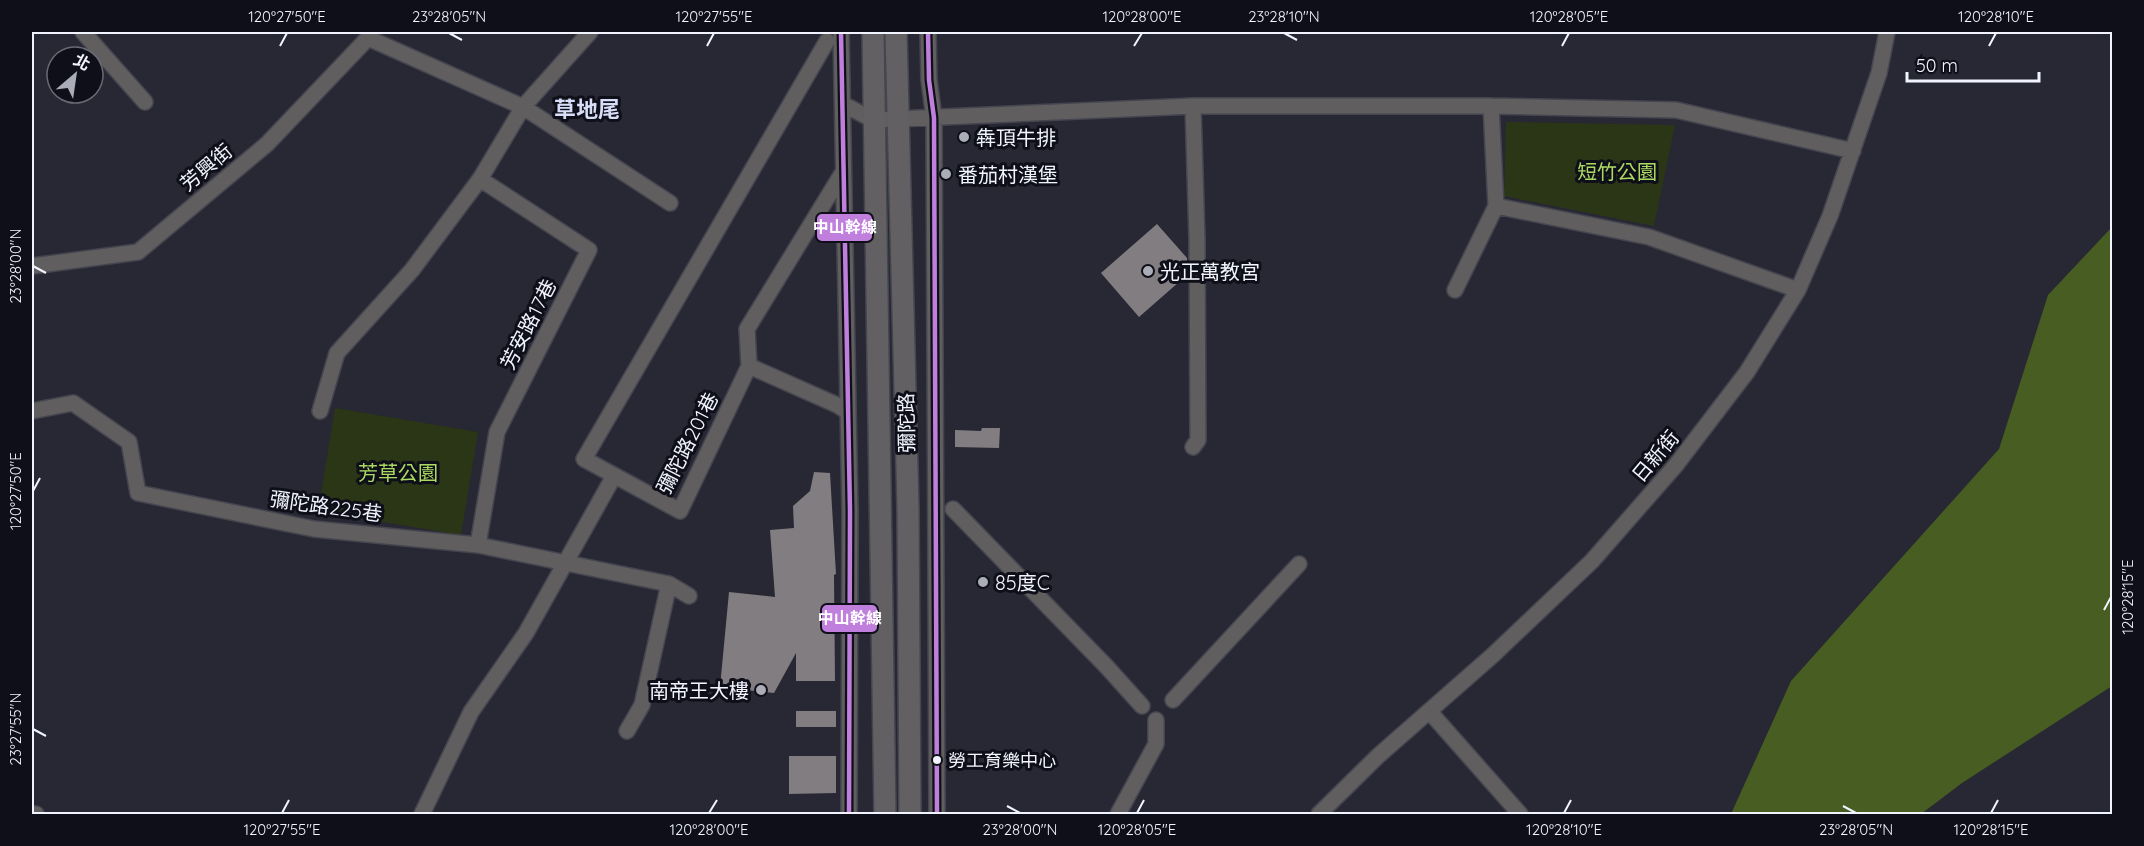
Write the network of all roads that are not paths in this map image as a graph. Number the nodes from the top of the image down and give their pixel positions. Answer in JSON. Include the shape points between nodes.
{"nodes":[{"id":1,"x":83,"y":32,"type":"edge"},
{"id":2,"x":590,"y":32,"type":"edge"},
{"id":3,"x":841,"y":32,"type":"edge"},
{"id":4,"x":873,"y":32,"type":"edge"},
{"id":5,"x":897,"y":32,"type":"edge"},
{"id":6,"x":928,"y":32,"type":"edge"},
{"id":7,"x":1887,"y":32,"type":"edge"},
{"id":8,"x":369,"y":35,"type":"edge"},
{"id":9,"x":827,"y":41,"type":"dead end"},
{"id":10,"x":145,"y":102,"type":"dead end"},
{"id":11,"x":843,"y":104,"type":"junction"},
{"id":12,"x":1193,"y":106,"type":"junction"},
{"id":13,"x":1491,"y":106,"type":"junction"},
{"id":14,"x":523,"y":107,"type":"junction"},
{"id":15,"x":934,"y":118,"type":"junction"},
{"id":16,"x":898,"y":119,"type":"junction"},
{"id":17,"x":873,"y":120,"type":"junction"},
{"id":18,"x":1853,"y":151,"type":"junction"},
{"id":19,"x":843,"y":172,"type":"junction"},
{"id":20,"x":480,"y":179,"type":"junction"},
{"id":21,"x":670,"y":203,"type":"dead end"},
{"id":22,"x":1496,"y":206,"type":"junction"},
{"id":23,"x":32,"y":266,"type":"edge"},
{"id":24,"x":1455,"y":290,"type":"dead end"},
{"id":25,"x":1798,"y":290,"type":"junction"},
{"id":26,"x":748,"y":366,"type":"junction"},
{"id":27,"x":32,"y":411,"type":"edge"},
{"id":28,"x":320,"y":411,"type":"dead end"},
{"id":29,"x":848,"y":412,"type":"junction"},
{"id":30,"x":1193,"y":447,"type":"dead end"},
{"id":31,"x":614,"y":476,"type":"junction"},
{"id":32,"x":952,"y":509,"type":"dead end"},
{"id":33,"x":478,"y":545,"type":"junction"},
{"id":34,"x":567,"y":563,"type":"junction"},
{"id":35,"x":1299,"y":564,"type":"dead end"},
{"id":36,"x":669,"y":584,"type":"junction"},
{"id":37,"x":688,"y":596,"type":"dead end"},
{"id":38,"x":1173,"y":700,"type":"dead end"},
{"id":39,"x":1142,"y":706,"type":"dead end"},
{"id":40,"x":1429,"y":711,"type":"junction"},
{"id":41,"x":1156,"y":720,"type":"dead end"},
{"id":42,"x":627,"y":731,"type":"dead end"},
{"id":43,"x":422,"y":814,"type":"edge"},
{"id":44,"x":849,"y":814,"type":"edge"},
{"id":45,"x":885,"y":814,"type":"edge"},
{"id":46,"x":910,"y":814,"type":"edge"},
{"id":47,"x":937,"y":814,"type":"edge"},
{"id":48,"x":1118,"y":814,"type":"edge"},
{"id":49,"x":1319,"y":814,"type":"edge"},
{"id":50,"x":1520,"y":814,"type":"edge"}],
"edges":[{"from":1,"to":10,"type":"street"},
{"from":2,"to":14,"type":"street"},
{"from":3,"to":11,"type":"street"},
{"from":4,"to":17,"type":"street","name":"彌陀路"},
{"from":5,"to":16,"type":"street","name":"彌陀路"},
{"from":6,"to":15,"type":"street","name":"彌陀路"},
{"from":7,"to":18,"type":"street","name":"日新街","via":[[1879,73]]},
{"from":8,"to":14,"type":"street"},
{"from":8,"to":23,"type":"street","name":"芳興街","via":[[267,144],[138,252]]},
{"from":9,"to":31,"type":"street","via":[[584,459]]},
{"from":11,"to":17,"type":"street"},
{"from":11,"to":19,"type":"street"},
{"from":12,"to":13,"type":"street"},
{"from":12,"to":15,"type":"street"},
{"from":12,"to":30,"type":"street","via":[[1198,440]]},
{"from":13,"to":18,"type":"street","via":[[1676,110]]},
{"from":13,"to":22,"type":"street"},
{"from":14,"to":20,"type":"street"},
{"from":14,"to":21,"type":"street"},
{"from":15,"to":16,"type":"street"},
{"from":15,"to":47,"type":"street","name":"彌陀路"},
{"from":16,"to":17,"type":"street"},
{"from":16,"to":46,"type":"street","name":"彌陀路","via":[[908,508]]},
{"from":17,"to":45,"type":"street","name":"彌陀路"},
{"from":18,"to":25,"type":"street","name":"日新街"},
{"from":19,"to":26,"type":"street","via":[[747,329]]},
{"from":19,"to":29,"type":"street"},
{"from":20,"to":28,"type":"street","via":[[412,270],[337,353]]},
{"from":20,"to":33,"type":"street","name":"芳安路17巷","via":[[589,250],[497,432]]},
{"from":22,"to":24,"type":"street"},
{"from":22,"to":25,"type":"street","via":[[1649,237]]},
{"from":25,"to":40,"type":"street","name":"日新街","via":[[1747,372],[1676,465],[1584,569]]},
{"from":26,"to":29,"type":"street"},
{"from":26,"to":31,"type":"street","name":"彌陀路201巷","via":[[680,510]]},
{"from":27,"to":33,"type":"street","name":"彌陀路225巷","via":[[73,404],[129,442],[138,494],[314,529]]},
{"from":29,"to":44,"type":"street"},
{"from":31,"to":34,"type":"street"},
{"from":32,"to":39,"type":"street"},
{"from":33,"to":34,"type":"street","name":"彌陀路225巷"},
{"from":34,"to":36,"type":"street","name":"彌陀路225巷"},
{"from":34,"to":43,"type":"street","via":[[526,633],[471,712]]},
{"from":35,"to":38,"type":"street"},
{"from":36,"to":37,"type":"street"},
{"from":36,"to":42,"type":"street","via":[[642,705]]},
{"from":40,"to":49,"type":"street","name":"日新街"},
{"from":40,"to":50,"type":"street"},
{"from":41,"to":48,"type":"street","via":[[1156,744]]}]}
